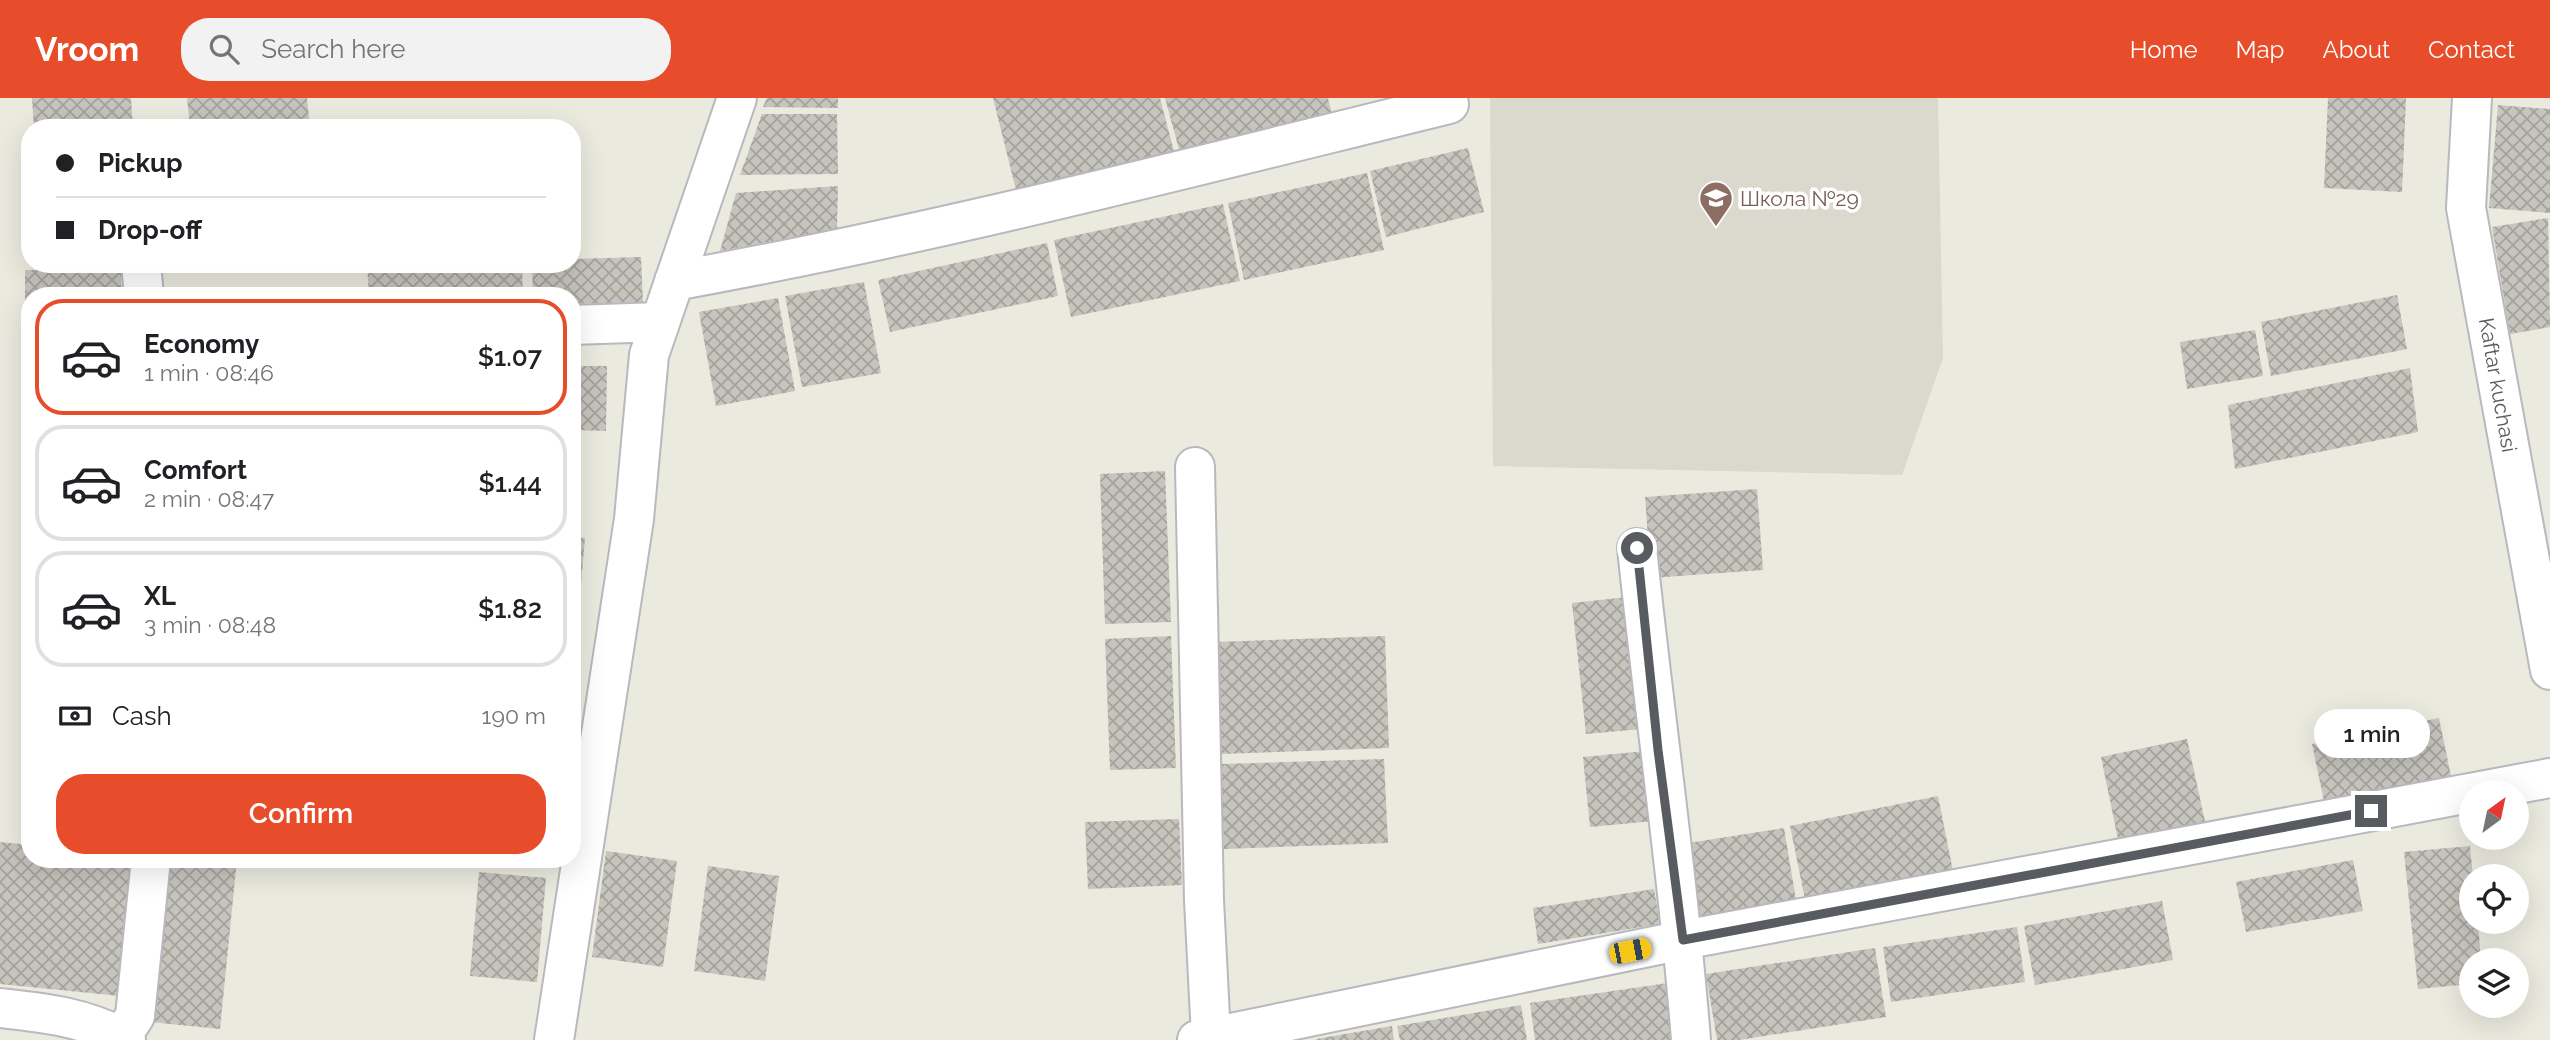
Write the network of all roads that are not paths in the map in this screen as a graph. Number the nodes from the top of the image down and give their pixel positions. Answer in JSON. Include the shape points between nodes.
{"nodes":[{"id":1,"x":737,"y":98,"type":"edge"},
{"id":2,"x":2472,"y":98,"type":"edge"},
{"id":3,"x":1449,"y":104,"type":"dead end"},
{"id":4,"x":674,"y":281,"type":"junction"},
{"id":5,"x":660,"y":322,"type":"junction"},
{"id":6,"x":581,"y":325,"type":"edge"},
{"id":7,"x":1195,"y":467,"type":"dead end"},
{"id":8,"x":1637,"y":548,"type":"dead end"},
{"id":9,"x":2550,"y":670,"type":"edge"},
{"id":10,"x":2550,"y":778,"type":"edge"},
{"id":11,"x":581,"y":864,"type":"edge"},
{"id":12,"x":150,"y":868,"type":"edge"},
{"id":13,"x":580,"y":868,"type":"edge"},
{"id":14,"x":1683,"y":940,"type":"junction"},
{"id":15,"x":0,"y":1008,"type":"edge"},
{"id":16,"x":123,"y":1039,"type":"edge"},
{"id":17,"x":1204,"y":1039,"type":"edge"},
{"id":18,"x":554,"y":1040,"type":"edge"},
{"id":19,"x":1691,"y":1040,"type":"edge"}],
"edges":[{"from":1,"to":4,"type":"street"},
{"from":2,"to":9,"type":"street","name":"Kaftar kuchasi","via":[[2466,208]]},
{"from":3,"to":4,"type":"street","via":[[1001,214]]},
{"from":4,"to":5,"type":"street"},
{"from":5,"to":6,"type":"street"},
{"from":5,"to":11,"type":"street","via":[[649,355],[634,519]]},
{"from":7,"to":17,"type":"street"},
{"from":8,"to":14,"type":"street"},
{"from":10,"to":14,"type":"street"},
{"from":12,"to":16,"type":"street","via":[[135,1016]]},
{"from":13,"to":18,"type":"street"},
{"from":14,"to":17,"type":"street"},
{"from":14,"to":19,"type":"street"},
{"from":15,"to":16,"type":"street","via":[[66,1016]]}]}
